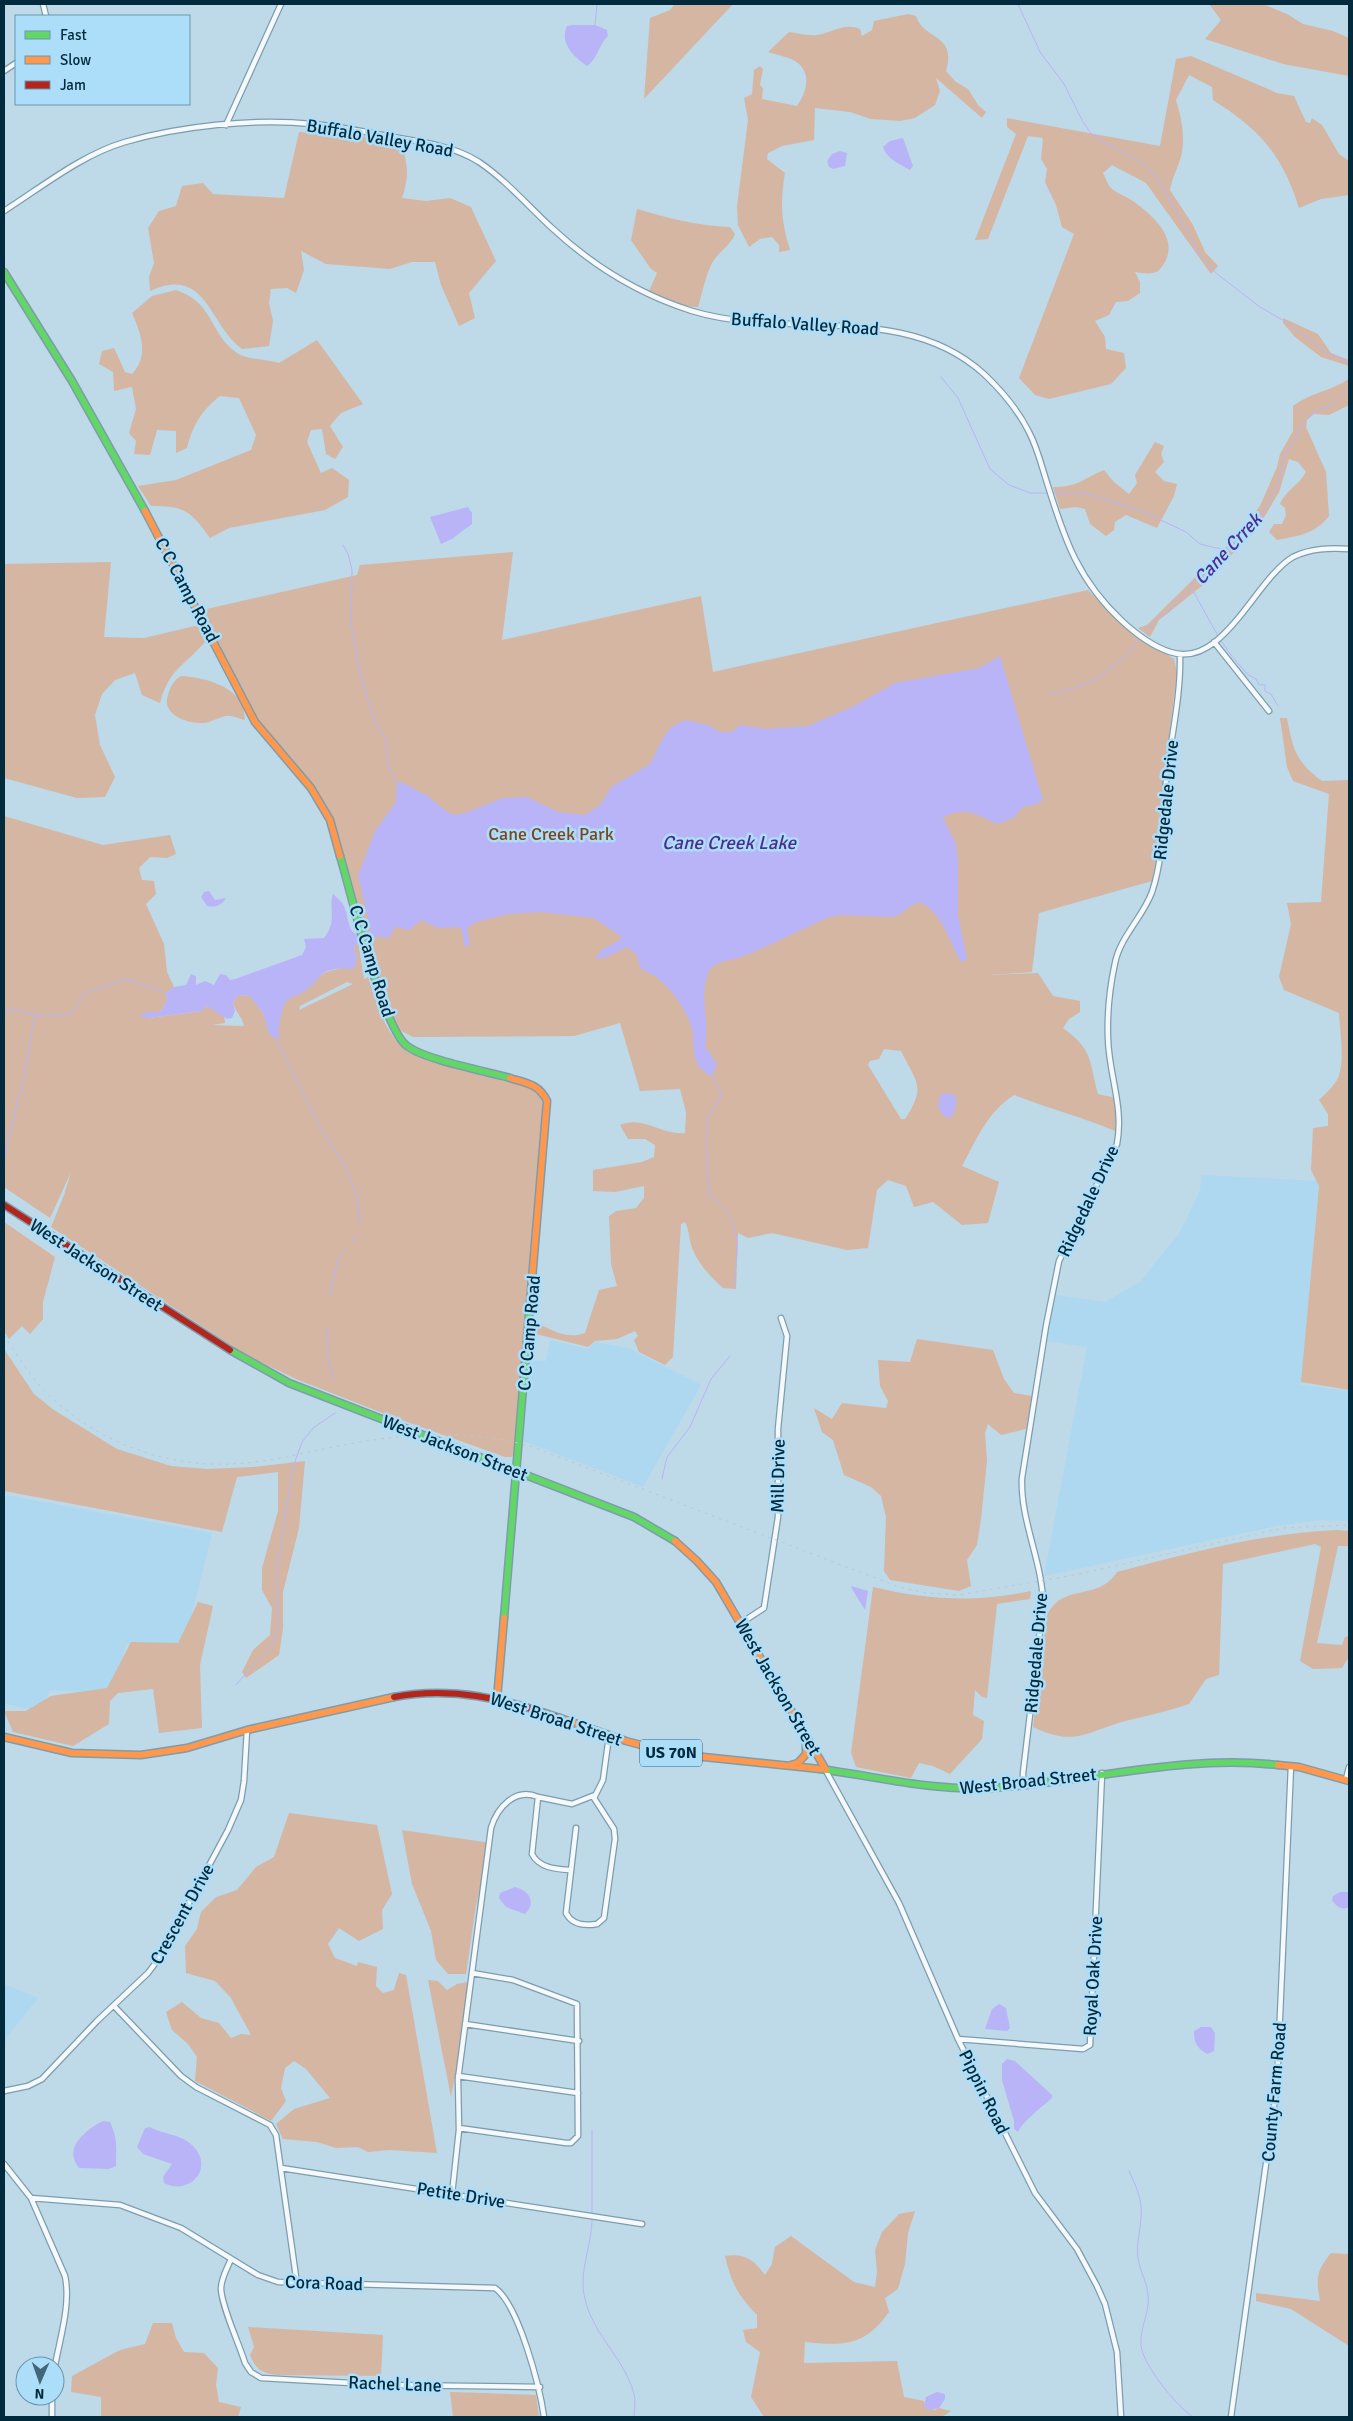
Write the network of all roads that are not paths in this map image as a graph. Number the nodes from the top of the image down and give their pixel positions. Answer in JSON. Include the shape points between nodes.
{"nodes":[{"id":1,"x":281,"y":4,"type":"edge"},
{"id":2,"x":15,"y":64,"type":"edge"},
{"id":3,"x":4,"y":71,"type":"edge"},
{"id":4,"x":226,"y":125,"type":"junction"},
{"id":5,"x":4,"y":211,"type":"edge"},
{"id":6,"x":4,"y":272,"type":"edge"},
{"id":7,"x":1349,"y":549,"type":"edge"},
{"id":8,"x":1214,"y":642,"type":"junction"},
{"id":9,"x":1180,"y":655,"type":"junction"},
{"id":10,"x":1269,"y":711,"type":"dead end"},
{"id":11,"x":4,"y":1205,"type":"edge"},
{"id":12,"x":781,"y":1318,"type":"dead end"},
{"id":13,"x":515,"y":1472,"type":"junction"},
{"id":14,"x":741,"y":1623,"type":"junction"},
{"id":15,"x":497,"y":1699,"type":"junction"},
{"id":16,"x":247,"y":1730,"type":"junction"},
{"id":17,"x":609,"y":1736,"type":"junction"},
{"id":18,"x":806,"y":1736,"type":"junction"},
{"id":19,"x":4,"y":1737,"type":"edge"},
{"id":20,"x":1291,"y":1764,"type":"junction"},
{"id":21,"x":786,"y":1766,"type":"junction"},
{"id":22,"x":1349,"y":1767,"type":"edge"},
{"id":23,"x":826,"y":1770,"type":"junction"},
{"id":24,"x":1102,"y":1773,"type":"junction"},
{"id":25,"x":1348,"y":1780,"type":"edge"},
{"id":26,"x":1024,"y":1784,"type":"junction"},
{"id":27,"x":594,"y":1794,"type":"junction"},
{"id":28,"x":538,"y":1798,"type":"junction"},
{"id":29,"x":576,"y":1828,"type":"dead end"},
{"id":30,"x":570,"y":1870,"type":"junction"},
{"id":31,"x":472,"y":1973,"type":"junction"},
{"id":32,"x":114,"y":2006,"type":"junction"},
{"id":33,"x":465,"y":2024,"type":"junction"},
{"id":34,"x":958,"y":2040,"type":"junction"},
{"id":35,"x":578,"y":2041,"type":"junction"},
{"id":36,"x":458,"y":2076,"type":"junction"},
{"id":37,"x":4,"y":2091,"type":"edge"},
{"id":38,"x":578,"y":2092,"type":"junction"},
{"id":39,"x":459,"y":2128,"type":"junction"},
{"id":40,"x":4,"y":2164,"type":"edge"},
{"id":41,"x":281,"y":2168,"type":"junction"},
{"id":42,"x":452,"y":2194,"type":"junction"},
{"id":43,"x":32,"y":2198,"type":"junction"},
{"id":44,"x":642,"y":2224,"type":"dead end"},
{"id":45,"x":231,"y":2259,"type":"junction"},
{"id":46,"x":297,"y":2284,"type":"junction"},
{"id":47,"x":57,"y":2356,"type":"edge"},
{"id":48,"x":540,"y":2387,"type":"junction"},
{"id":49,"x":544,"y":2417,"type":"edge"},
{"id":50,"x":1121,"y":2417,"type":"edge"},
{"id":51,"x":1231,"y":2417,"type":"edge"}],
"edges":[{"from":1,"to":4,"type":"street"},
{"from":2,"to":3,"type":"street"},
{"from":4,"to":5,"type":"street","name":"Buffalo Valley Road","via":[[152,136],[109,148]]},
{"from":4,"to":9,"type":"street","name":"Buffalo Valley Road","via":[[312,124],[443,147],[476,160],[496,174],[575,249],[605,271],[667,302],[734,321],[901,332],[956,354],[998,389],[1025,425],[1070,550],[1100,601],[1148,641]]},
{"from":6,"to":13,"type":"street","name":"C C Camp Road","via":[[120,466],[256,722],[269,742],[311,788],[330,820],[384,1011],[398,1036],[407,1046],[422,1054],[534,1085],[547,1101],[522,1420]]},
{"from":7,"to":8,"type":"street","via":[[1309,551],[1293,558],[1270,576],[1230,628]]},
{"from":8,"to":9,"type":"street"},
{"from":8,"to":10,"type":"street"},
{"from":9,"to":26,"type":"street","name":"Ridgedale Drive","via":[[1181,675],[1167,773],[1158,873],[1151,894],[1115,961],[1108,1039],[1118,1094],[1120,1129],[1117,1144],[1059,1261],[1022,1478],[1023,1501],[1044,1605]]},
{"from":11,"to":13,"type":"street","name":"West Jackson Street","via":[[258,1368]]},
{"from":12,"to":14,"type":"street","name":"Mill Drive","via":[[787,1336],[778,1429],[776,1540],[764,1608]]},
{"from":13,"to":14,"type":"street","name":"West Jackson Street","via":[[634,1517],[670,1536],[695,1556],[716,1582]]},
{"from":13,"to":15,"type":"street","name":"C C Camp Road"},
{"from":14,"to":18,"type":"street","name":"West Jackson Street"},
{"from":15,"to":16,"type":"street","name":"West Broad Street","number":"US 70N","via":[[458,1692],[397,1695]]},
{"from":15,"to":17,"type":"street","name":"West Broad Street","number":"US 70N"},
{"from":16,"to":19,"type":"street","name":"West Broad Street","number":"US 70N","via":[[188,1748],[122,1755],[61,1751]]},
{"from":16,"to":32,"type":"street","name":"Crescent Drive","via":[[241,1800],[232,1822],[159,1958]]},
{"from":17,"to":21,"type":"street","name":"West Broad Street","number":"US 70N","via":[[693,1757]]},
{"from":17,"to":27,"type":"street","via":[[603,1780]]},
{"from":18,"to":21,"type":"street","via":[[806,1754],[798,1763]]},
{"from":18,"to":23,"type":"street","name":"West Jackson Street"},
{"from":20,"to":24,"type":"street","name":"West Broad Street","number":"US 70N","via":[[1228,1760]]},
{"from":20,"to":25,"type":"street","name":"West Broad Street","number":"US 70N"},
{"from":20,"to":51,"type":"street","name":"County Farm Road","via":[[1277,2084]]},
{"from":21,"to":23,"type":"street","name":"West Broad Street","number":"US 70N"},
{"from":22,"to":25,"type":"street"},
{"from":23,"to":26,"type":"street","name":"West Broad Street","number":"US 70N","via":[[937,1788]]},
{"from":23,"to":34,"type":"street","name":"Pippin Road","via":[[892,1889]]},
{"from":24,"to":26,"type":"street","name":"West Broad Street","number":"US 70N"},
{"from":24,"to":34,"type":"street","name":"Royal Oak Drive","via":[[1090,2045],[1083,2049]]},
{"from":27,"to":28,"type":"street","via":[[572,1804]]},
{"from":27,"to":30,"type":"street","via":[[595,1801],[614,1829],[615,1839],[604,1918],[598,1924],[583,1925],[569,1918],[566,1907]]},
{"from":28,"to":30,"type":"street","via":[[532,1854],[535,1861]]},
{"from":28,"to":31,"type":"street","via":[[522,1795],[513,1798],[494,1817]]},
{"from":29,"to":30,"type":"street"},
{"from":31,"to":33,"type":"street"},
{"from":31,"to":35,"type":"street","via":[[513,1980],[575,2001],[579,2006]]},
{"from":32,"to":37,"type":"street","name":"Crescent Drive","via":[[42,2079]]},
{"from":32,"to":41,"type":"street","via":[[181,2076],[270,2125],[276,2135]]},
{"from":33,"to":35,"type":"street"},
{"from":33,"to":36,"type":"street"},
{"from":34,"to":50,"type":"street","name":"Pippin Road","via":[[1035,2193],[1077,2250],[1105,2304],[1117,2352]]},
{"from":35,"to":38,"type":"street"},
{"from":36,"to":38,"type":"street"},
{"from":36,"to":39,"type":"street"},
{"from":38,"to":39,"type":"street","via":[[578,2136],[571,2143]]},
{"from":39,"to":42,"type":"street"},
{"from":40,"to":43,"type":"street"},
{"from":41,"to":42,"type":"street","name":"Petite Drive"},
{"from":41,"to":46,"type":"street"},
{"from":42,"to":44,"type":"street","name":"Petite Drive"},
{"from":43,"to":45,"type":"street","name":"Cora Road","via":[[120,2205],[181,2228]]},
{"from":43,"to":47,"type":"street","via":[[67,2287]]},
{"from":45,"to":46,"type":"street","name":"Cora Road","via":[[258,2275]]},
{"from":45,"to":48,"type":"street","name":"Rachel Lane","via":[[221,2289],[245,2363],[261,2378],[387,2385]]},
{"from":46,"to":48,"type":"street","name":"Cora Road","via":[[494,2288],[506,2302]]},
{"from":48,"to":49,"type":"street","name":"Cora Road"}]}
